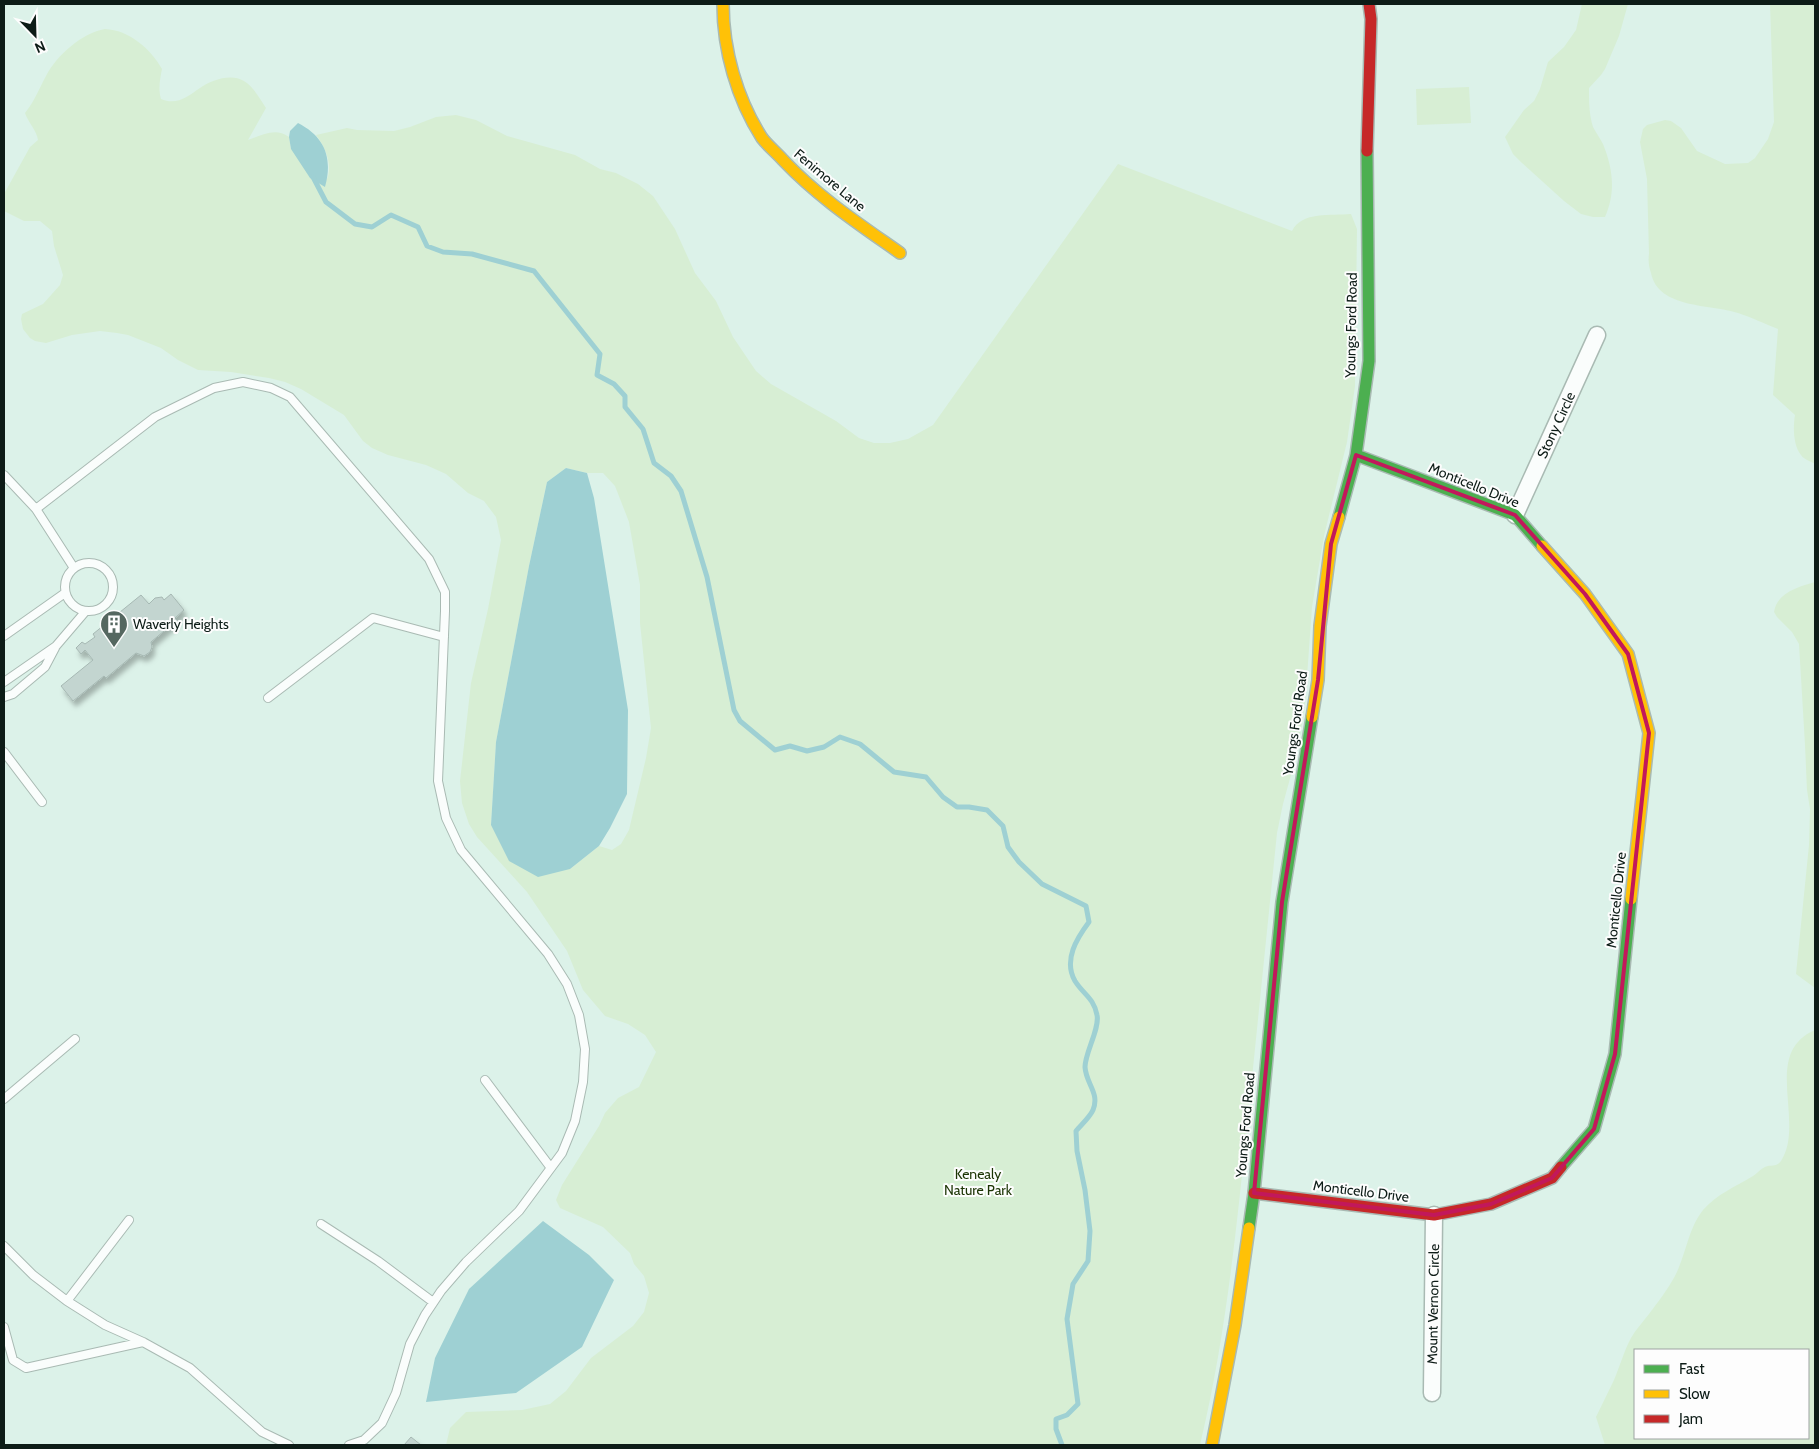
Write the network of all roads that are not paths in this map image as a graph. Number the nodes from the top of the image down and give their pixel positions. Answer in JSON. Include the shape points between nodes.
{"nodes":[{"id":1,"x":723,"y":4,"type":"edge"},
{"id":2,"x":1369,"y":4,"type":"edge"},
{"id":3,"x":900,"y":253,"type":"dead end"},
{"id":4,"x":1597,"y":335,"type":"dead end"},
{"id":5,"x":1356,"y":455,"type":"junction"},
{"id":6,"x":4,"y":475,"type":"edge"},
{"id":7,"x":36,"y":509,"type":"junction"},
{"id":8,"x":1516,"y":515,"type":"junction"},
{"id":9,"x":74,"y":568,"type":"junction"},
{"id":10,"x":65,"y":593,"type":"junction"},
{"id":11,"x":85,"y":612,"type":"junction"},
{"id":12,"x":4,"y":636,"type":"edge"},
{"id":13,"x":444,"y":637,"type":"junction"},
{"id":14,"x":56,"y":646,"type":"junction"},
{"id":15,"x":4,"y":682,"type":"edge"},
{"id":16,"x":4,"y":697,"type":"edge"},
{"id":17,"x":268,"y":698,"type":"dead end"},
{"id":18,"x":4,"y":752,"type":"edge"},
{"id":19,"x":42,"y":802,"type":"dead end"},
{"id":20,"x":75,"y":1039,"type":"dead end"},
{"id":21,"x":485,"y":1080,"type":"dead end"},
{"id":22,"x":4,"y":1099,"type":"edge"},
{"id":23,"x":551,"y":1168,"type":"junction"},
{"id":24,"x":1254,"y":1194,"type":"junction"},
{"id":25,"x":1434,"y":1215,"type":"junction"},
{"id":26,"x":129,"y":1220,"type":"dead end"},
{"id":27,"x":321,"y":1224,"type":"dead end"},
{"id":28,"x":4,"y":1246,"type":"edge"},
{"id":29,"x":67,"y":1301,"type":"junction"},
{"id":30,"x":433,"y":1302,"type":"junction"},
{"id":31,"x":4,"y":1327,"type":"edge"},
{"id":32,"x":143,"y":1342,"type":"junction"},
{"id":33,"x":1432,"y":1394,"type":"dead end"},
{"id":34,"x":289,"y":1445,"type":"edge"},
{"id":35,"x":349,"y":1445,"type":"edge"},
{"id":36,"x":1212,"y":1445,"type":"edge"}],
"edges":[{"from":1,"to":3,"type":"street","name":"Fenimore Lane","via":[[723,28],[738,91],[763,139],[800,178]]},
{"from":2,"to":5,"type":"street","name":"Youngs Ford Road","via":[[1366,173],[1369,361]]},
{"from":4,"to":8,"type":"street","name":"Stony Circle"},
{"from":5,"to":8,"type":"street","name":"Monticello Drive"},
{"from":5,"to":24,"type":"street","name":"Youngs Ford Road","via":[[1331,544],[1320,626],[1318,680],[1282,902]]},
{"from":6,"to":7,"type":"lane"},
{"from":7,"to":9,"type":"lane"},
{"from":7,"to":13,"type":"lane","via":[[155,417],[177,405],[214,388],[243,382],[271,388],[290,398],[429,559],[444,592]]},
{"from":8,"to":25,"type":"street","name":"Monticello Drive","via":[[1585,594],[1628,654],[1649,733],[1615,1054],[1594,1129],[1552,1178],[1491,1204]]},
{"from":9,"to":10,"type":"lane","via":[[66,579]]},
{"from":9,"to":11,"type":"lane","via":[[88,563],[97,564],[112,581],[112,596],[107,604],[99,610]]},
{"from":10,"to":11,"type":"lane","via":[[72,606]]},
{"from":10,"to":12,"type":"lane"},
{"from":11,"to":14,"type":"lane"},
{"from":13,"to":17,"type":"lane","via":[[373,618]]},
{"from":13,"to":23,"type":"lane","via":[[438,781],[446,818],[461,850],[548,954],[567,984],[579,1015],[585,1049],[583,1082],[575,1121],[562,1153]]},
{"from":14,"to":15,"type":"lane"},
{"from":14,"to":16,"type":"lane","via":[[45,667],[13,694]]},
{"from":18,"to":19,"type":"lane"},
{"from":20,"to":22,"type":"lane"},
{"from":21,"to":23,"type":"lane"},
{"from":23,"to":30,"type":"lane","via":[[519,1210],[466,1262]]},
{"from":24,"to":25,"type":"street","name":"Monticello Drive"},
{"from":24,"to":36,"type":"street","name":"Youngs Ford Road","via":[[1235,1325]]},
{"from":25,"to":33,"type":"street","name":"Mount Vernon Circle"},
{"from":26,"to":29,"type":"lane"},
{"from":27,"to":30,"type":"lane"},
{"from":28,"to":29,"type":"lane","via":[[33,1275]]},
{"from":29,"to":32,"type":"lane","via":[[104,1325]]},
{"from":30,"to":35,"type":"lane","via":[[410,1344],[396,1393],[382,1423],[364,1440]]},
{"from":31,"to":32,"type":"lane","via":[[13,1360],[26,1368]]},
{"from":32,"to":34,"type":"lane","via":[[190,1368],[262,1432]]}]}
